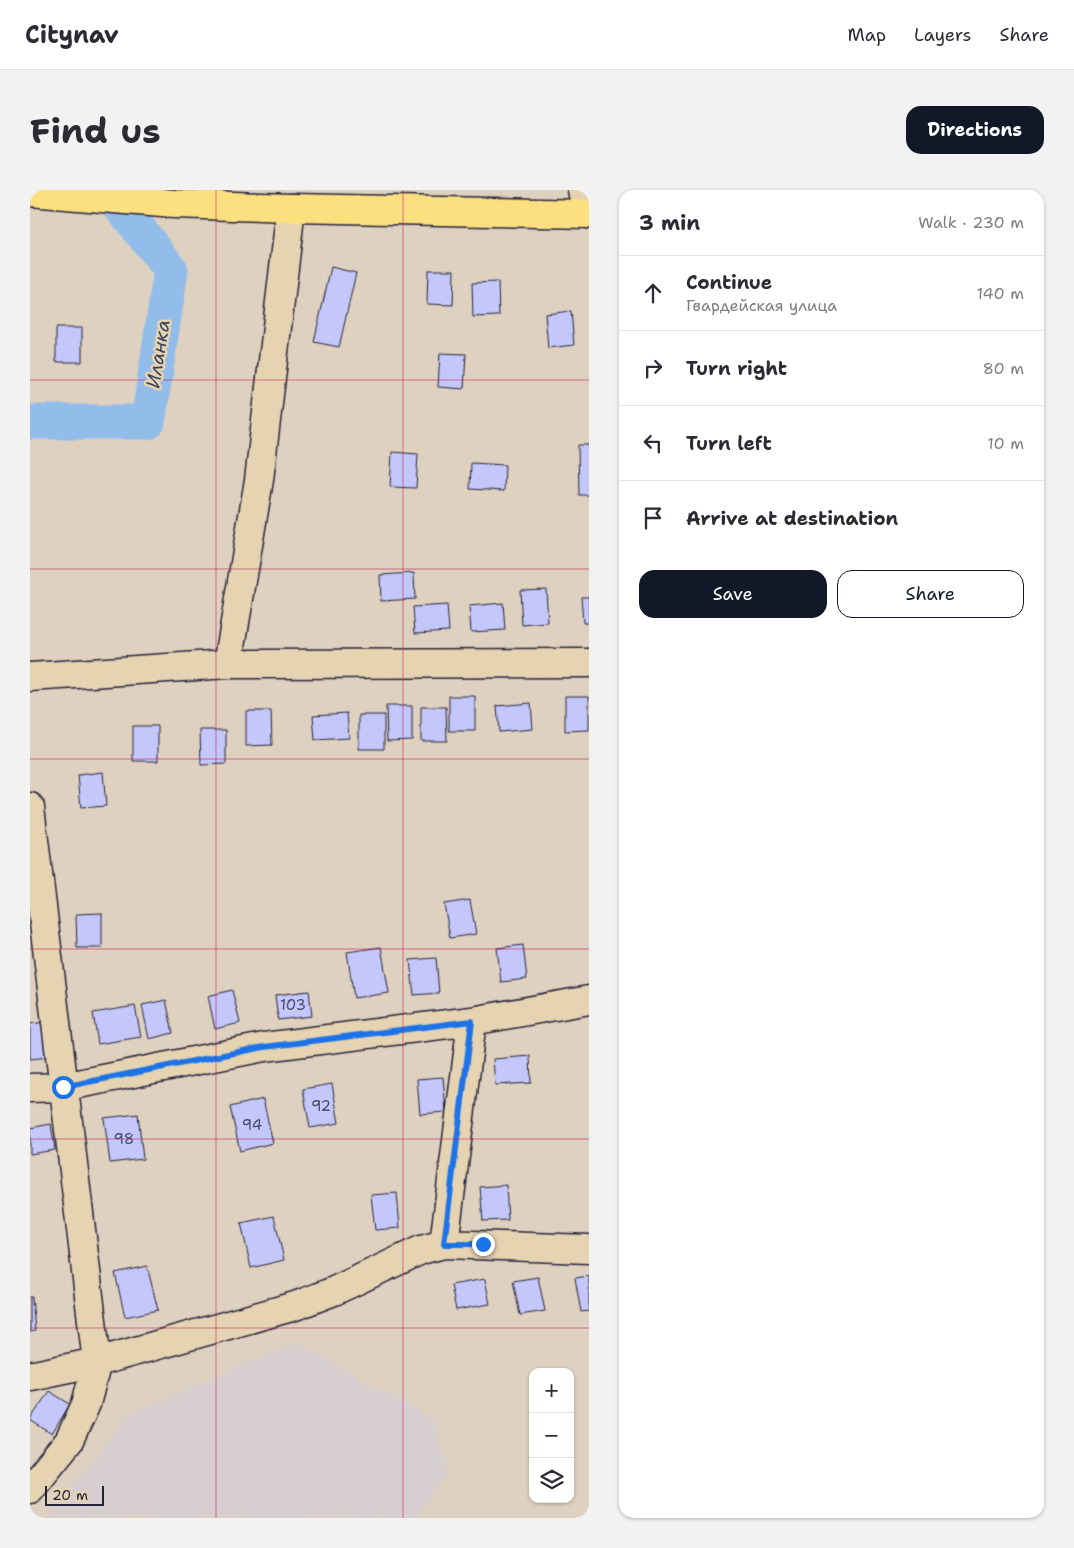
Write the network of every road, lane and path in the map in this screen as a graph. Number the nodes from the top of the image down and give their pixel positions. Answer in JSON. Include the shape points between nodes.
{"nodes":[{"id":1,"x":30,"y":192,"type":"edge"},
{"id":2,"x":168,"y":198,"type":"edge"},
{"id":3,"x":586,"y":206,"type":"edge"},
{"id":4,"x":291,"y":208,"type":"junction"},
{"id":5,"x":589,"y":663,"type":"edge"},
{"id":6,"x":228,"y":664,"type":"junction"},
{"id":7,"x":30,"y":677,"type":"edge"},
{"id":8,"x":30,"y":807,"type":"edge"},
{"id":9,"x":589,"y":1000,"type":"edge"},
{"id":10,"x":472,"y":1021,"type":"junction"},
{"id":11,"x":63,"y":1087,"type":"junction"},
{"id":12,"x":30,"y":1088,"type":"edge"},
{"id":13,"x":444,"y":1244,"type":"junction"},
{"id":14,"x":589,"y":1249,"type":"edge"},
{"id":15,"x":97,"y":1362,"type":"junction"},
{"id":16,"x":30,"y":1376,"type":"edge"},
{"id":17,"x":30,"y":1489,"type":"edge"}],
"edges":[{"from":1,"to":2,"type":"main road"},
{"from":2,"to":4,"type":"main road"},
{"from":3,"to":4,"type":"main road"},
{"from":4,"to":6,"type":"street","via":[[259,480]]},
{"from":5,"to":6,"type":"street"},
{"from":6,"to":7,"type":"street"},
{"from":8,"to":11,"type":"street"},
{"from":9,"to":10,"type":"street"},
{"from":10,"to":11,"type":"street","via":[[264,1047]]},
{"from":10,"to":13,"type":"street"},
{"from":11,"to":12,"type":"street"},
{"from":11,"to":15,"type":"street"},
{"from":13,"to":14,"type":"street"},
{"from":13,"to":15,"type":"street","via":[[421,1250],[295,1306]]},
{"from":15,"to":16,"type":"street"},
{"from":15,"to":17,"type":"street","via":[[86,1404],[68,1441]]}]}
